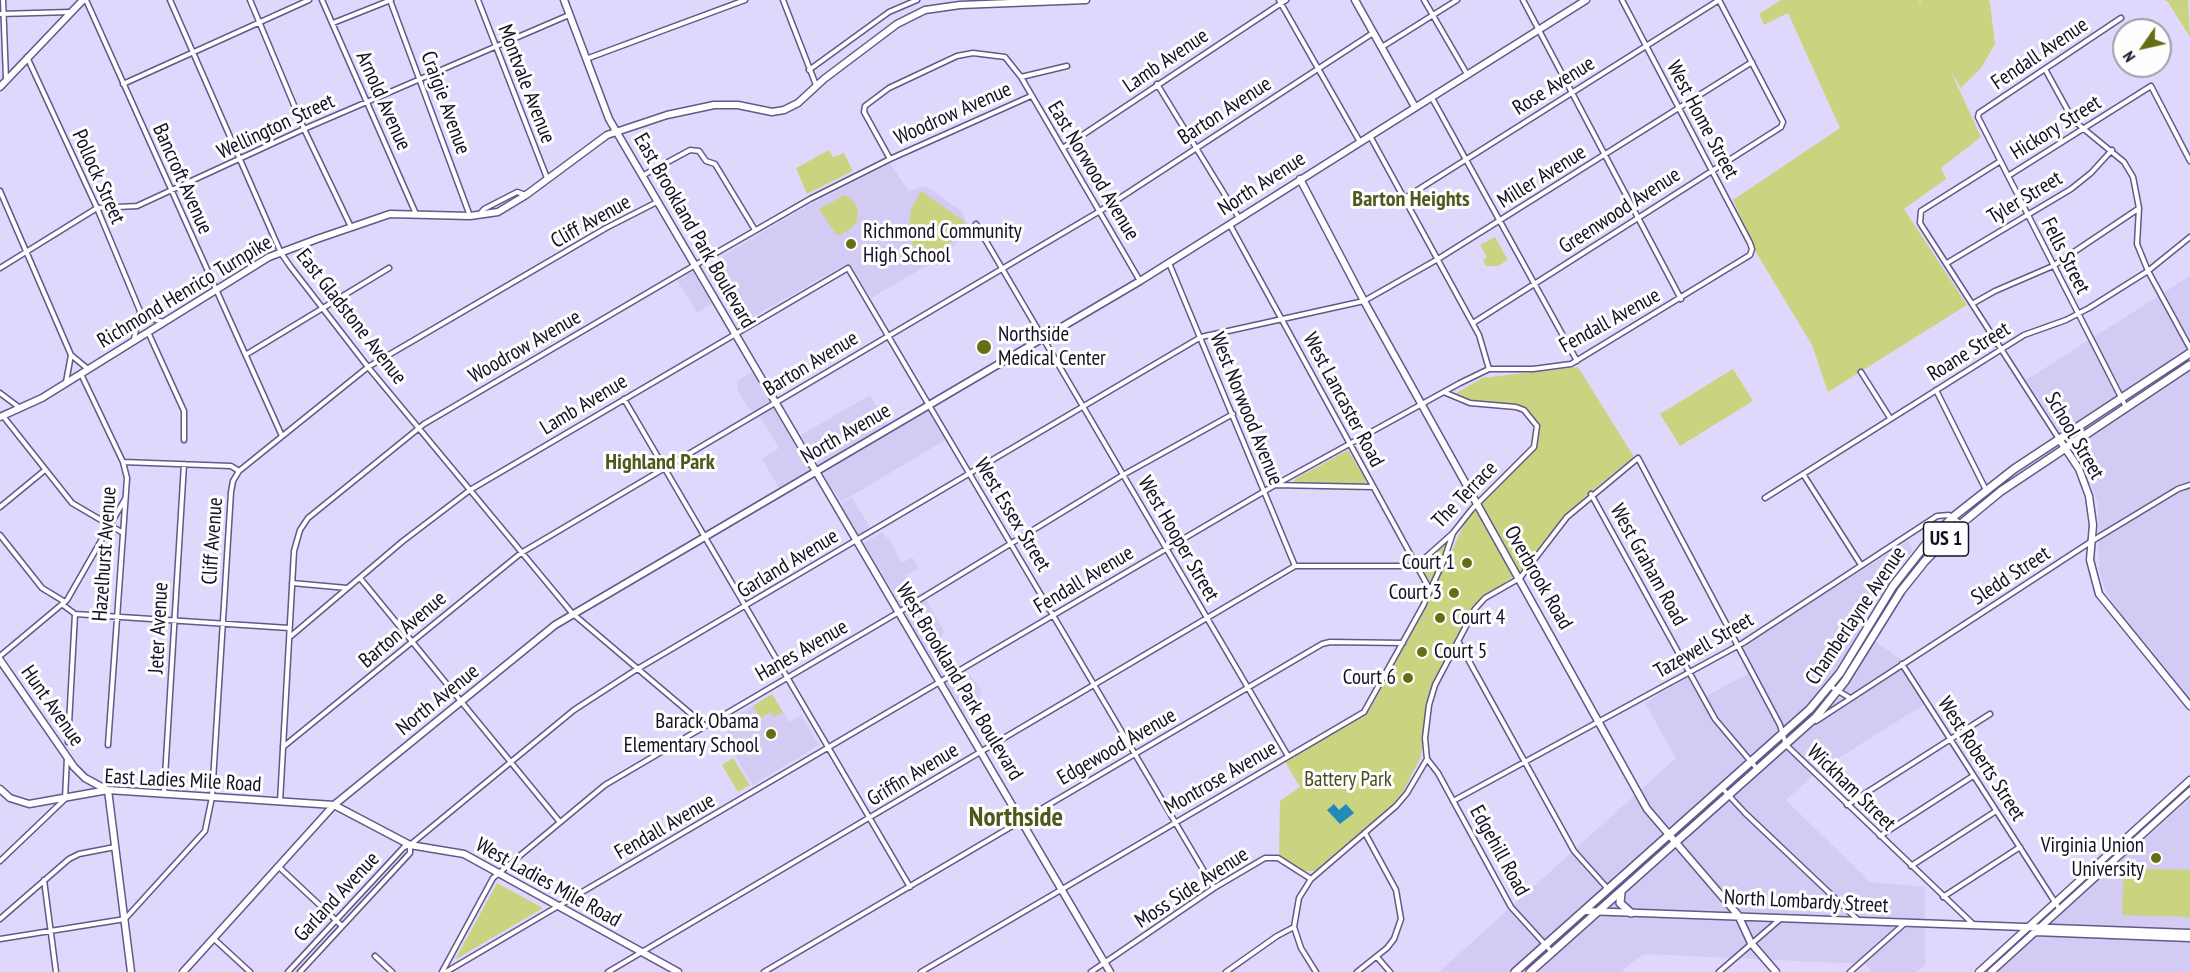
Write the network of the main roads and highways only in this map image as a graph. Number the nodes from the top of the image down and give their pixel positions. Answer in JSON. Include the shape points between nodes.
{"nodes":[{"id":1,"x":2190,"y":352,"type":"edge"},
{"id":2,"x":2190,"y":366,"type":"edge"},
{"id":3,"x":1621,"y":892,"type":"junction"},
{"id":4,"x":1631,"y":913,"type":"road end"},
{"id":5,"x":1515,"y":972,"type":"edge"},
{"id":6,"x":1530,"y":972,"type":"edge"}],
"edges":[{"from":1,"to":5,"type":"main road","name":"Chamberlayne Avenue","number":"US 1","via":[[2059,439],[1953,517],[1893,586],[1830,686],[1783,734]]},
{"from":2,"to":3,"type":"main road","name":"Chamberlayne Avenue","number":"US 1","via":[[1995,496],[1961,524],[1901,591],[1838,692],[1805,728]]},
{"from":3,"to":4,"type":"main road","via":[[1620,903]]},
{"from":3,"to":6,"type":"main road","name":"Chamberlayne Avenue","number":"US 1"}]}
